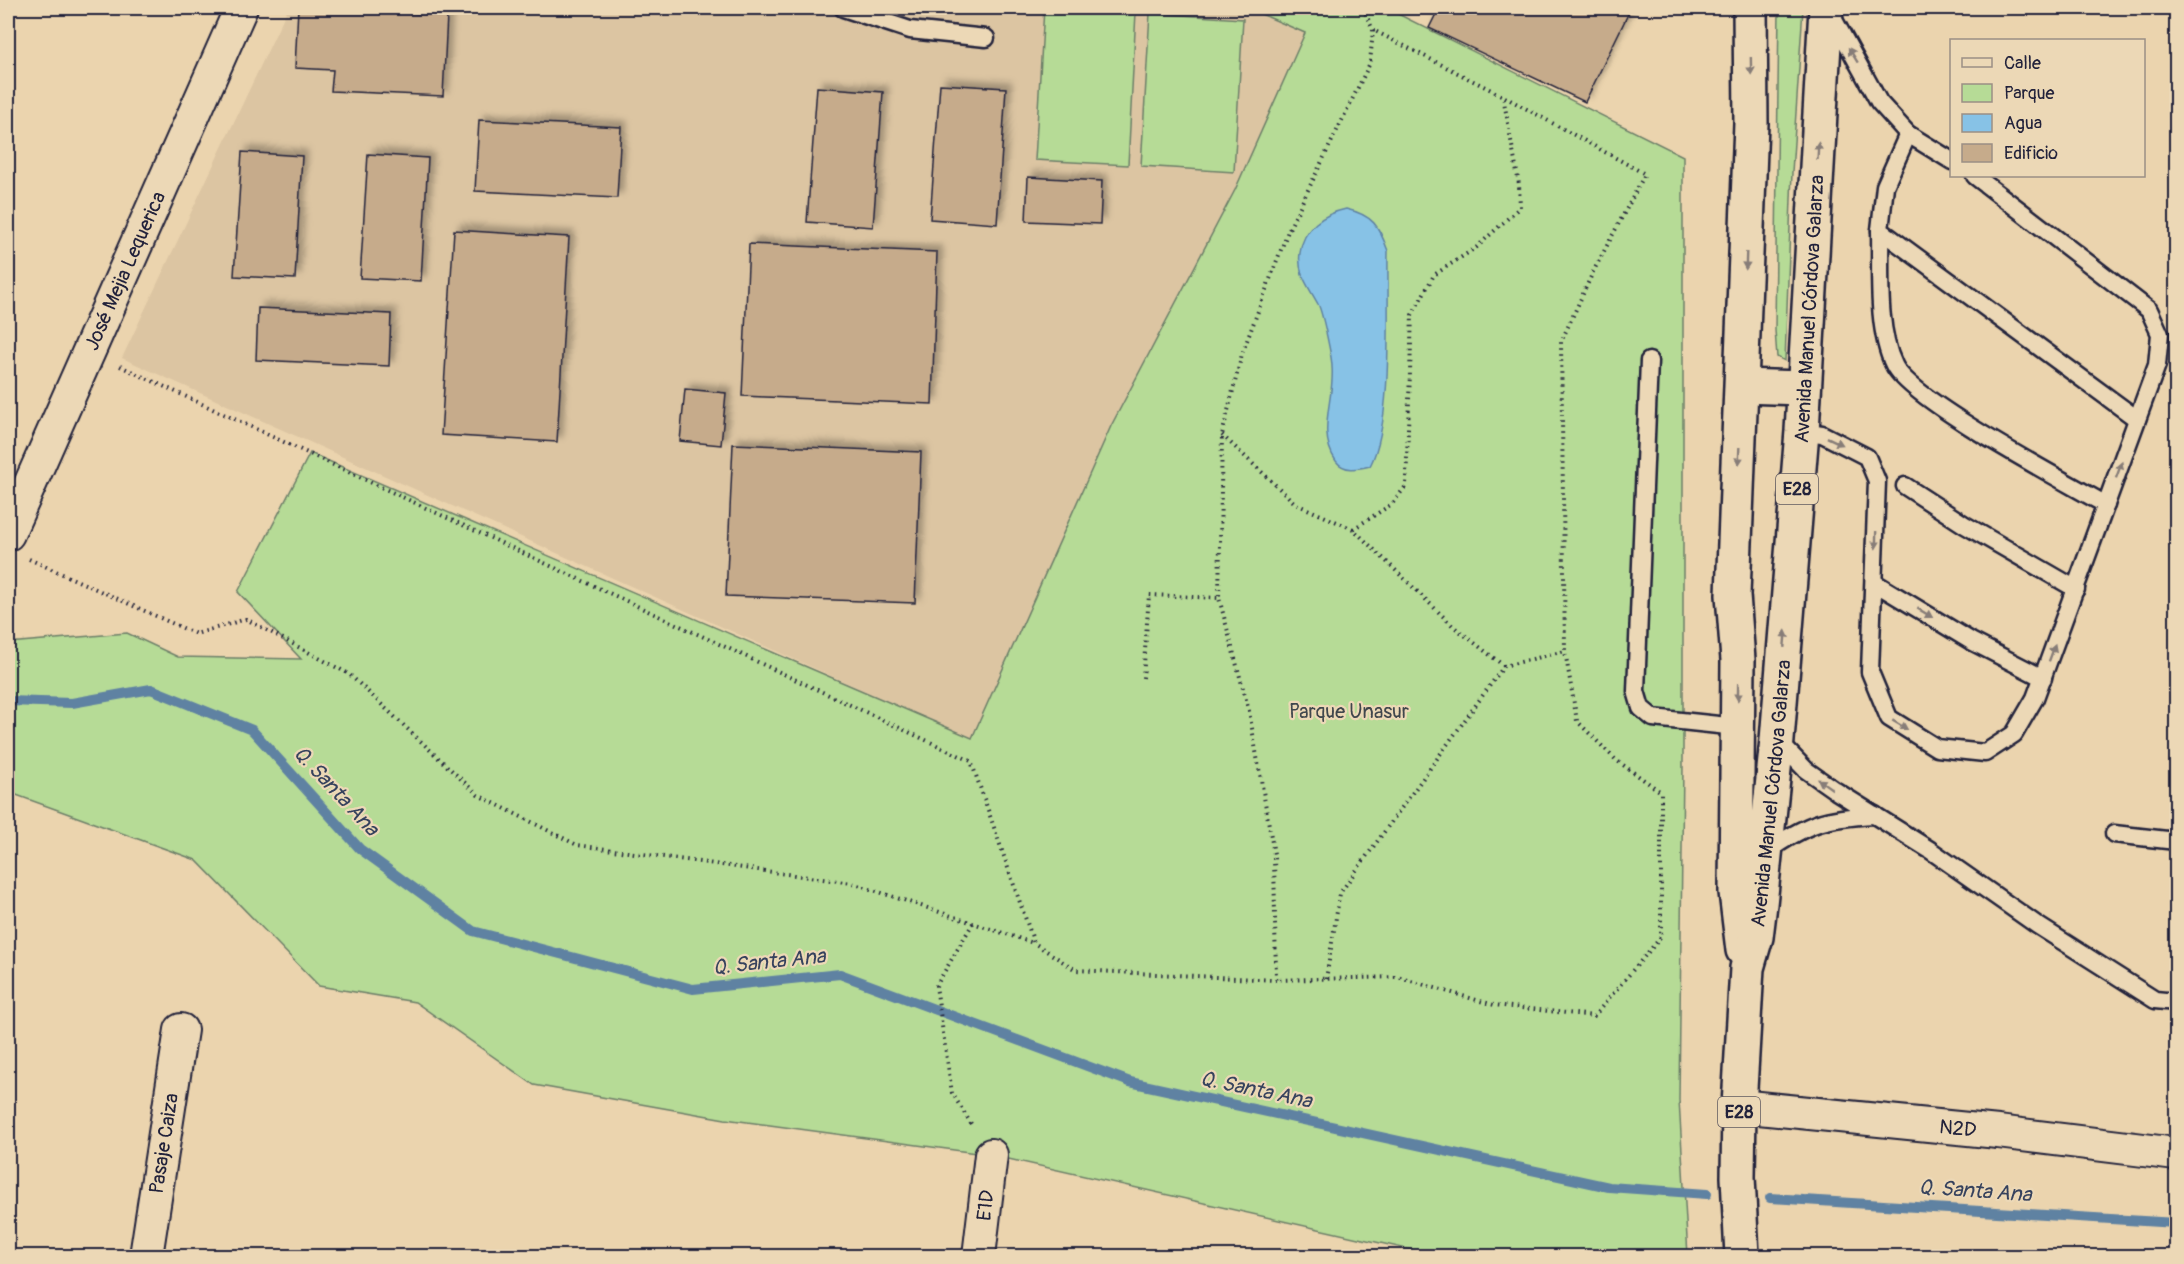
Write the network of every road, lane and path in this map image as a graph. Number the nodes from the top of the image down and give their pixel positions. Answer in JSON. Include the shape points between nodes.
{"nodes":[{"id":1,"x":241,"y":8,"type":"edge"},
{"id":2,"x":843,"y":8,"type":"edge"},
{"id":3,"x":1363,"y":8,"type":"edge"},
{"id":4,"x":1750,"y":8,"type":"edge"},
{"id":5,"x":1827,"y":8,"type":"edge"},
{"id":6,"x":1373,"y":30,"type":"junction"},
{"id":7,"x":986,"y":38,"type":"dead end"},
{"id":8,"x":1503,"y":96,"type":"junction"},
{"id":9,"x":1908,"y":134,"type":"junction"},
{"id":10,"x":1950,"y":160,"type":"edge"},
{"id":11,"x":1976,"y":177,"type":"edge"},
{"id":12,"x":1880,"y":230,"type":"junction"},
{"id":13,"x":90,"y":352,"type":"junction"},
{"id":14,"x":1649,"y":361,"type":"dead end"},
{"id":15,"x":1742,"y":386,"type":"junction"},
{"id":16,"x":1802,"y":388,"type":"junction"},
{"id":17,"x":2138,"y":419,"type":"junction"},
{"id":18,"x":1802,"y":431,"type":"junction"},
{"id":19,"x":1222,"y":435,"type":"junction"},
{"id":20,"x":1905,"y":486,"type":"dead end"},
{"id":21,"x":2106,"y":505,"type":"junction"},
{"id":22,"x":1353,"y":529,"type":"junction"},
{"id":23,"x":13,"y":544,"type":"edge"},
{"id":24,"x":1875,"y":583,"type":"junction"},
{"id":25,"x":2076,"y":588,"type":"junction"},
{"id":26,"x":1219,"y":598,"type":"junction"},
{"id":27,"x":1565,"y":651,"type":"junction"},
{"id":28,"x":1504,"y":666,"type":"junction"},
{"id":29,"x":1143,"y":678,"type":"dead end"},
{"id":30,"x":2043,"y":678,"type":"junction"},
{"id":31,"x":1737,"y":727,"type":"junction"},
{"id":32,"x":1777,"y":740,"type":"junction"},
{"id":33,"x":1875,"y":815,"type":"junction"},
{"id":34,"x":2114,"y":834,"type":"dead end"},
{"id":35,"x":2176,"y":841,"type":"edge"},
{"id":36,"x":1767,"y":851,"type":"junction"},
{"id":37,"x":973,"y":923,"type":"junction"},
{"id":38,"x":1034,"y":943,"type":"junction"},
{"id":39,"x":1747,"y":968,"type":"junction"},
{"id":40,"x":1326,"y":979,"type":"junction"},
{"id":41,"x":1276,"y":980,"type":"junction"},
{"id":42,"x":2176,"y":1002,"type":"edge"},
{"id":43,"x":181,"y":1029,"type":"dead end"},
{"id":44,"x":1739,"y":1106,"type":"junction"},
{"id":45,"x":2176,"y":1154,"type":"edge"},
{"id":46,"x":991,"y":1155,"type":"joint"},
{"id":47,"x":146,"y":1257,"type":"edge"},
{"id":48,"x":979,"y":1257,"type":"edge"},
{"id":49,"x":1742,"y":1257,"type":"edge"}],
"edges":[{"from":1,"to":13,"type":"street","name":"José Mejia Lequerica"},
{"from":2,"to":7,"type":"lane","via":[[910,30]]},
{"from":3,"to":6,"type":"path"},
{"from":4,"to":15,"type":"main road","name":"Avenida Manuel Córdova Galarza","number":"E28","one_way":true,"via":[[1751,123]]},
{"from":9,"to":5,"type":"lane","one_way":true,"via":[[1879,102]]},
{"from":16,"to":5,"type":"main road","name":"Avenida Manuel Córdova Galarza","number":"E28","one_way":true},
{"from":6,"to":8,"type":"path"},
{"from":6,"to":19,"type":"path","via":[[1370,63],[1288,231],[1242,354]]},
{"from":8,"to":22,"type":"path","via":[[1520,207],[1477,247],[1434,275],[1412,315],[1406,486],[1392,504]]},
{"from":8,"to":27,"type":"path","via":[[1645,174],[1561,342]]},
{"from":9,"to":10,"type":"lane"},
{"from":9,"to":12,"type":"lane","via":[[1885,186]]},
{"from":11,"to":17,"type":"lane","via":[[2150,309],[2160,334],[2157,365]]},
{"from":12,"to":17,"type":"lane"},
{"from":12,"to":21,"type":"lane","via":[[1884,339],[1894,367],[1910,387]]},
{"from":13,"to":23,"type":"street","name":"José Mejia Lequerica"},
{"from":13,"to":38,"type":"path","via":[[971,760]]},
{"from":14,"to":31,"type":"lane","via":[[1636,692],[1641,708],[1653,718]]},
{"from":15,"to":16,"type":"main road"},
{"from":15,"to":31,"type":"main road","name":"Avenida Manuel Córdova Galarza","number":"E28","one_way":true,"via":[[1733,595],[1738,660]]},
{"from":16,"to":18,"type":"main road","name":"Avenida Manuel Córdova Galarza","number":"E28"},
{"from":21,"to":17,"type":"lane","one_way":true},
{"from":18,"to":24,"type":"lane","one_way":true,"via":[[1822,434],[1867,457],[1877,481]]},
{"from":32,"to":18,"type":"main road","name":"Avenida Manuel Córdova Galarza","number":"E28","one_way":true},
{"from":19,"to":22,"type":"path","via":[[1296,504]]},
{"from":19,"to":26,"type":"path"},
{"from":20,"to":25,"type":"lane"},
{"from":21,"to":25,"type":"lane"},
{"from":22,"to":28,"type":"path","via":[[1453,626]]},
{"from":23,"to":37,"type":"path","via":[[196,634],[246,619],[349,674],[478,795],[577,845],[852,883]]},
{"from":24,"to":30,"type":"lane","one_way":true,"via":[[1971,641]]},
{"from":24,"to":30,"type":"lane","one_way":true,"via":[[1870,672],[1889,718],[1937,748],[1985,753],[2014,734]]},
{"from":30,"to":25,"type":"lane","one_way":true},
{"from":26,"to":29,"type":"path","via":[[1149,595]]},
{"from":26,"to":41,"type":"path","via":[[1249,711],[1274,854]]},
{"from":27,"to":28,"type":"path"},
{"from":27,"to":40,"type":"path","via":[[1577,721],[1616,760],[1661,792],[1660,938],[1594,1016],[1494,1005],[1396,977]]},
{"from":28,"to":40,"type":"path","via":[[1340,893]]},
{"from":31,"to":39,"type":"main road","name":"Avenida Manuel Córdova Galarza","number":"E28","via":[[1736,892],[1739,934]]},
{"from":33,"to":32,"type":"lane","one_way":true,"via":[[1806,770]]},
{"from":32,"to":36,"type":"main road","name":"Avenida Manuel Córdova Galarza","number":"E28"},
{"from":33,"to":36,"type":"lane","via":[[1831,818],[1798,830]]},
{"from":33,"to":42,"type":"lane","via":[[2155,1000]]},
{"from":34,"to":35,"type":"lane"},
{"from":36,"to":39,"type":"main road","name":"Avenida Manuel Córdova Galarza","number":"E28","via":[[1756,937]]},
{"from":37,"to":38,"type":"path"},
{"from":37,"to":46,"type":"path","via":[[936,986],[952,1093]]},
{"from":38,"to":41,"type":"path","via":[[1076,970]]},
{"from":39,"to":44,"type":"main road","name":"Avenida Manuel Córdova Galarza","number":"E28"},
{"from":40,"to":41,"type":"path"},
{"from":43,"to":47,"type":"street","name":"Pasaje Caiza"},
{"from":44,"to":45,"type":"street","name":"N2D"},
{"from":44,"to":49,"type":"main road","name":"Avenida Manuel Córdova Galarza","number":"E28"},
{"from":46,"to":48,"type":"street","name":"E1D"}]}
